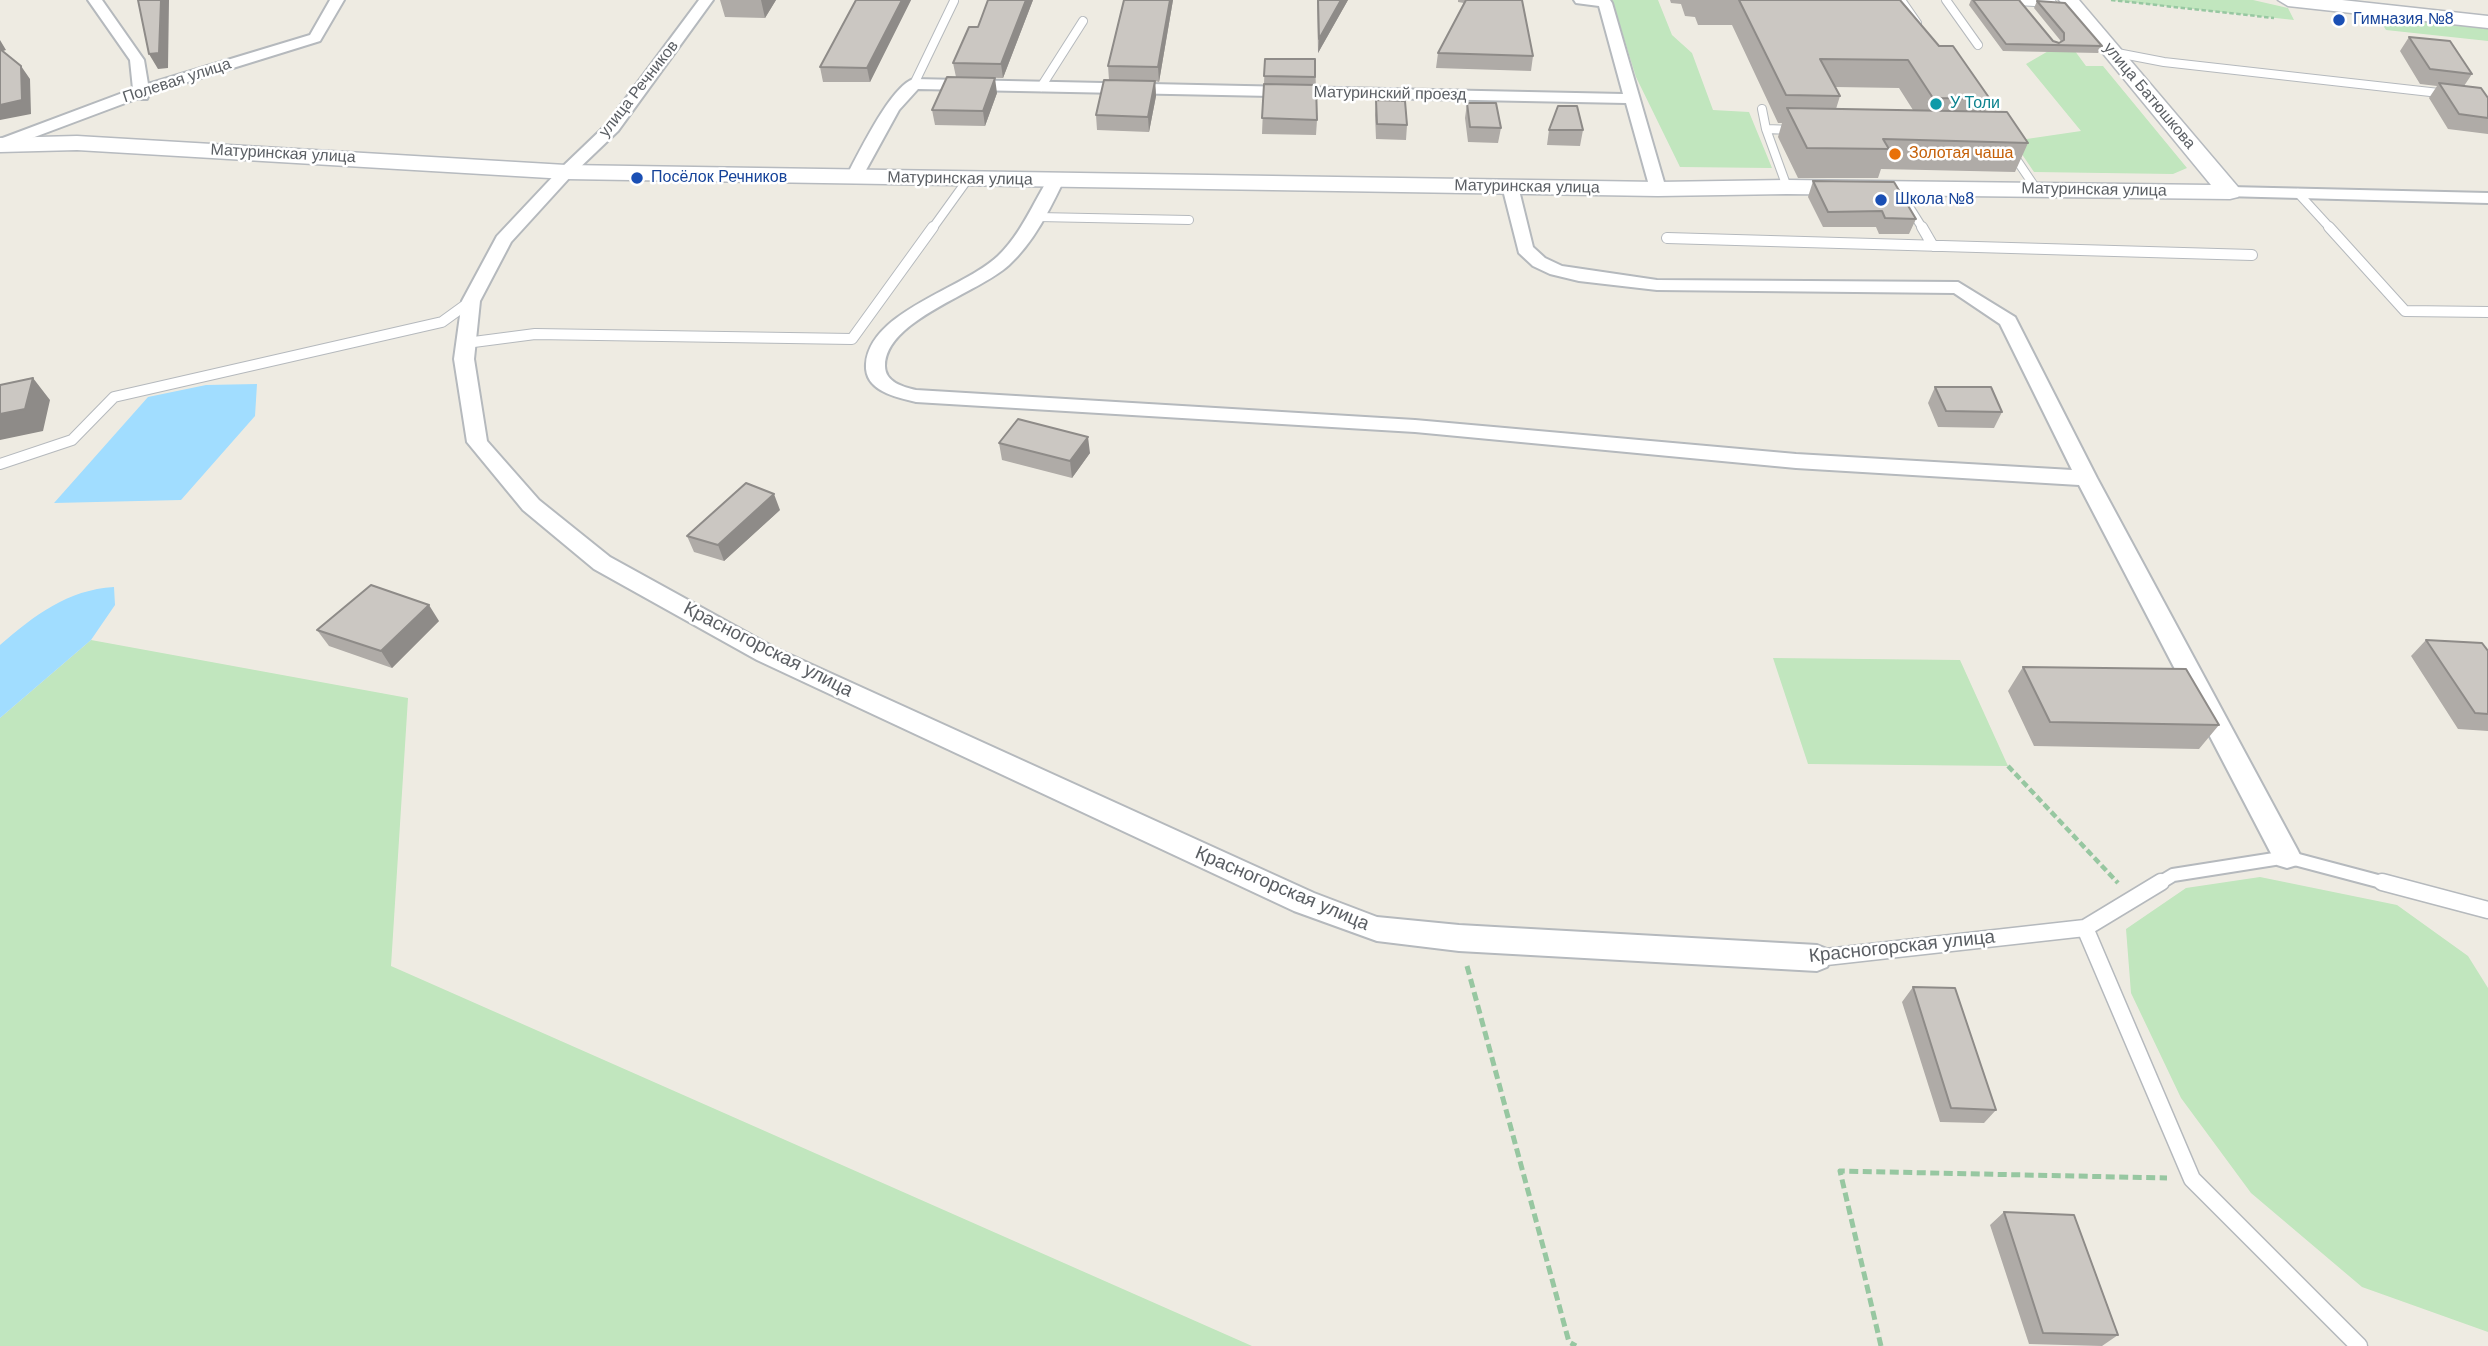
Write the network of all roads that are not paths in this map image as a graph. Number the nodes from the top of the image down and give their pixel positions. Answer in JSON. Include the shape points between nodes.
{"nodes":[{"id":1,"x":95,"y":0,"type":"edge"},
{"id":2,"x":337,"y":0,"type":"edge"},
{"id":3,"x":706,"y":0,"type":"edge"},
{"id":4,"x":1581,"y":0,"type":"edge"},
{"id":5,"x":1946,"y":0,"type":"edge"},
{"id":6,"x":2000,"y":0,"type":"edge"},
{"id":7,"x":2288,"y":0,"type":"edge"},
{"id":8,"x":2438,"y":0,"type":"edge"},
{"id":9,"x":954,"y":1,"type":"edge"},
{"id":10,"x":1899,"y":1,"type":"edge"},
{"id":11,"x":2020,"y":1,"type":"edge"},
{"id":12,"x":2070,"y":1,"type":"edge"},
{"id":13,"x":2488,"y":5,"type":"edge"},
{"id":14,"x":2028,"y":12,"type":"edge"},
{"id":15,"x":1083,"y":21,"type":"dead end"},
{"id":16,"x":2488,"y":22,"type":"edge"},
{"id":17,"x":1926,"y":36,"type":"edge"},
{"id":18,"x":1978,"y":45,"type":"dead end"},
{"id":19,"x":2112,"y":52,"type":"junction"},
{"id":20,"x":914,"y":84,"type":"junction"},
{"id":21,"x":1041,"y":87,"type":"junction"},
{"id":22,"x":142,"y":94,"type":"junction"},
{"id":23,"x":2461,"y":95,"type":"edge"},
{"id":24,"x":1632,"y":99,"type":"junction"},
{"id":25,"x":1762,"y":109,"type":"dead end"},
{"id":26,"x":1766,"y":129,"type":"junction"},
{"id":27,"x":1807,"y":130,"type":"edge"},
{"id":28,"x":0,"y":145,"type":"edge"},
{"id":29,"x":2007,"y":145,"type":"edge"},
{"id":30,"x":566,"y":172,"type":"junction"},
{"id":31,"x":855,"y":177,"type":"junction"},
{"id":32,"x":968,"y":179,"type":"junction"},
{"id":33,"x":1056,"y":180,"type":"junction"},
{"id":34,"x":1510,"y":186,"type":"junction"},
{"id":35,"x":1787,"y":187,"type":"junction"},
{"id":36,"x":1658,"y":189,"type":"junction"},
{"id":37,"x":1898,"y":189,"type":"junction"},
{"id":38,"x":2037,"y":190,"type":"junction"},
{"id":39,"x":2230,"y":192,"type":"junction"},
{"id":40,"x":2298,"y":193,"type":"junction"},
{"id":41,"x":2488,"y":198,"type":"edge"},
{"id":42,"x":1038,"y":217,"type":"junction"},
{"id":43,"x":1189,"y":219,"type":"dead end"},
{"id":44,"x":1667,"y":238,"type":"dead end"},
{"id":45,"x":1933,"y":246,"type":"junction"},
{"id":46,"x":2252,"y":255,"type":"dead end"},
{"id":47,"x":471,"y":301,"type":"junction"},
{"id":48,"x":2488,"y":312,"type":"edge"},
{"id":49,"x":466,"y":343,"type":"junction"},
{"id":50,"x":0,"y":464,"type":"edge"},
{"id":51,"x":2086,"y":478,"type":"junction"},
{"id":52,"x":2287,"y":857,"type":"junction"},
{"id":53,"x":2488,"y":910,"type":"edge"},
{"id":54,"x":2085,"y":928,"type":"junction"},
{"id":55,"x":1817,"y":958,"type":"joint"},
{"id":56,"x":2359,"y":1346,"type":"edge"}],
"edges":[{"from":1,"to":22,"type":"street","via":[[137,60]]},
{"from":2,"to":22,"type":"street","name":"Полевая улица","via":[[315,38]]},
{"from":3,"to":30,"type":"street","name":"улица Речников","via":[[612,128]]},
{"from":4,"to":24,"type":"street","via":[[1605,3]]},
{"from":5,"to":18,"type":"lane"},
{"from":6,"to":11,"type":"lane"},
{"from":7,"to":16,"type":"street"},
{"from":8,"to":13,"type":"street"},
{"from":9,"to":20,"type":"lane"},
{"from":10,"to":17,"type":"lane"},
{"from":11,"to":12,"type":"lane"},
{"from":11,"to":14,"type":"lane"},
{"from":12,"to":19,"type":"street","name":"улица Батюшкова"},
{"from":15,"to":21,"type":"lane"},
{"from":19,"to":23,"type":"lane","via":[[2164,62]]},
{"from":19,"to":39,"type":"street","name":"улица Батюшкова"},
{"from":20,"to":21,"type":"street","name":"Матуринский проезд"},
{"from":20,"to":31,"type":"street","via":[[892,108]]},
{"from":21,"to":24,"type":"street","name":"Матуринский проезд"},
{"from":22,"to":28,"type":"street","name":"Полевая улица"},
{"from":24,"to":36,"type":"street"},
{"from":25,"to":26,"type":"lane"},
{"from":26,"to":27,"type":"lane"},
{"from":26,"to":35,"type":"lane"},
{"from":28,"to":30,"type":"street","name":"Матуринская улица","via":[[77,144]]},
{"from":29,"to":38,"type":"lane"},
{"from":30,"to":31,"type":"street","name":"Матуринская улица"},
{"from":30,"to":47,"type":"street","via":[[503,240]]},
{"from":31,"to":32,"type":"street","name":"Матуринская улица"},
{"from":32,"to":33,"type":"street","name":"Матуринская улица"},
{"from":32,"to":49,"type":"lane","via":[[852,339],[535,334]]},
{"from":33,"to":34,"type":"street","name":"Матуринская улица"},
{"from":33,"to":42,"type":"street"},
{"from":34,"to":36,"type":"street","name":"Матуринская улица"},
{"from":34,"to":51,"type":"street","via":[[1525,249],[1539,262],[1579,276],[1657,285],[1958,288],[2008,321]]},
{"from":35,"to":36,"type":"street","name":"Матуринская улица"},
{"from":35,"to":37,"type":"street","name":"Матуринская улица"},
{"from":37,"to":38,"type":"street","name":"Матуринская улица"},
{"from":37,"to":45,"type":"lane"},
{"from":38,"to":39,"type":"street","name":"Матуринская улица"},
{"from":39,"to":40,"type":"street","name":"Матуринская улица"},
{"from":40,"to":41,"type":"street","name":"Матуринская улица"},
{"from":40,"to":48,"type":"lane","via":[[2405,311]]},
{"from":42,"to":43,"type":"lane"},
{"from":42,"to":51,"type":"street","via":[[1002,262],[901,324],[884,342],[874,363],[876,377],[891,390],[916,396],[1415,426],[1796,461]]},
{"from":44,"to":45,"type":"lane"},
{"from":45,"to":46,"type":"lane"},
{"from":47,"to":49,"type":"street","name":"Красногорская улица"},
{"from":47,"to":50,"type":"lane","via":[[442,322],[114,397],[72,440]]},
{"from":49,"to":55,"type":"street","name":"Красногорская улица","via":[[464,359],[477,442],[531,505],[602,563],[766,654],[1304,902],[1377,929],[1460,939]]},
{"from":51,"to":52,"type":"street"},
{"from":52,"to":53,"type":"lane","name":"Красногорская улица"},
{"from":52,"to":54,"type":"lane","name":"Красногорская улица","via":[[2173,875]]},
{"from":54,"to":55,"type":"lane","name":"Красногорская улица"},
{"from":54,"to":56,"type":"lane","via":[[2192,1179]]}]}
